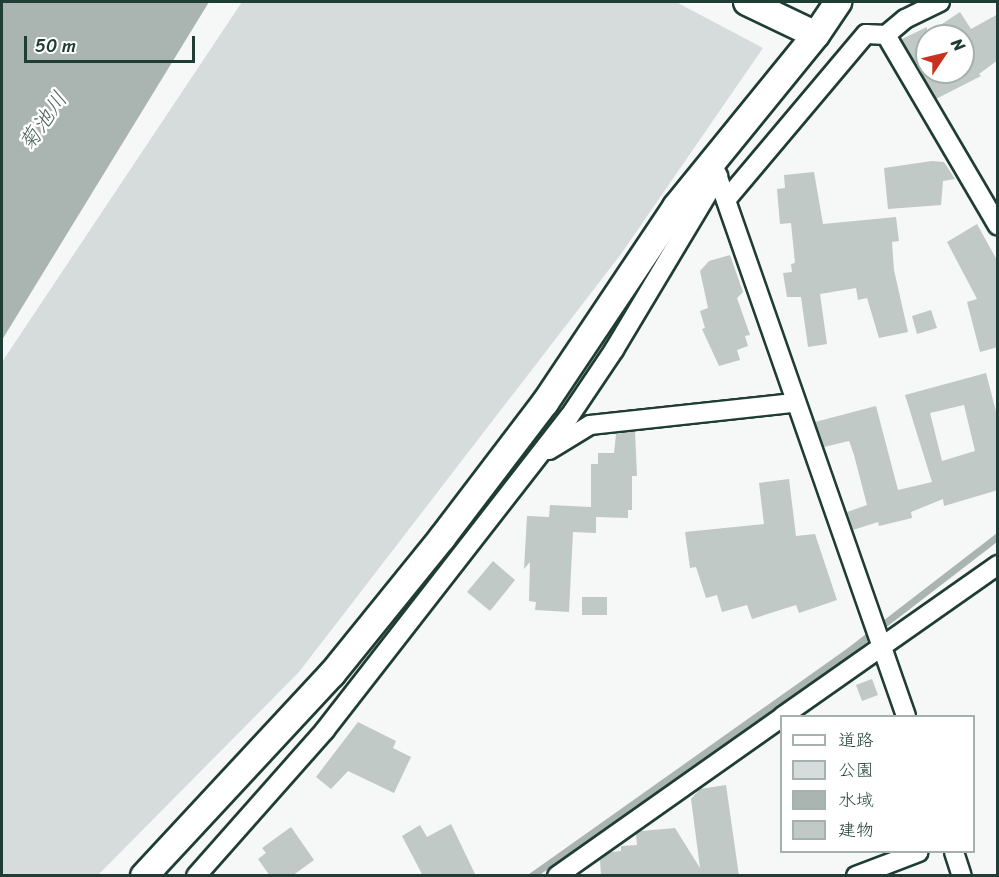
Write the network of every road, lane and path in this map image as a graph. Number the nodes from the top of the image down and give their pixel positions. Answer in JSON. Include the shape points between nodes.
{"nodes":[{"id":1,"x":747,"y":2,"type":"edge"},
{"id":2,"x":838,"y":2,"type":"edge"},
{"id":3,"x":940,"y":2,"type":"edge"},
{"id":4,"x":816,"y":35,"type":"junction"},
{"id":5,"x":886,"y":35,"type":"junction"},
{"id":6,"x":715,"y":171,"type":"junction"},
{"id":7,"x":726,"y":200,"type":"junction"},
{"id":8,"x":998,"y":226,"type":"edge"},
{"id":9,"x":794,"y":403,"type":"junction"},
{"id":10,"x":541,"y":455,"type":"junction"},
{"id":11,"x":998,"y":565,"type":"edge"},
{"id":12,"x":880,"y":646,"type":"junction"},
{"id":13,"x":785,"y":715,"type":"edge"},
{"id":14,"x":905,"y":715,"type":"edge"},
{"id":15,"x":780,"y":718,"type":"edge"},
{"id":16,"x":916,"y":853,"type":"edge"},
{"id":17,"x":954,"y":853,"type":"edge"},
{"id":18,"x":144,"y":876,"type":"edge"},
{"id":19,"x":196,"y":876,"type":"edge"},
{"id":20,"x":557,"y":876,"type":"edge"},
{"id":21,"x":856,"y":876,"type":"edge"},
{"id":22,"x":962,"y":876,"type":"edge"}],
"edges":[{"from":1,"to":4,"type":"street"},
{"from":2,"to":4,"type":"street"},
{"from":3,"to":5,"type":"street","via":[[905,19]]},
{"from":4,"to":6,"type":"street"},
{"from":5,"to":7,"type":"street","via":[[866,34]]},
{"from":5,"to":8,"type":"street"},
{"from":6,"to":7,"type":"street"},
{"from":6,"to":10,"type":"street","via":[[614,350]]},
{"from":6,"to":18,"type":"street","via":[[676,207],[539,412],[332,674]]},
{"from":7,"to":9,"type":"street"},
{"from":9,"to":10,"type":"street","via":[[590,425]]},
{"from":9,"to":12,"type":"street"},
{"from":10,"to":19,"type":"street","via":[[325,730]]},
{"from":11,"to":12,"type":"street"},
{"from":12,"to":13,"type":"street"},
{"from":12,"to":14,"type":"street"},
{"from":15,"to":20,"type":"street"},
{"from":16,"to":21,"type":"street"},
{"from":17,"to":22,"type":"street"}]}
